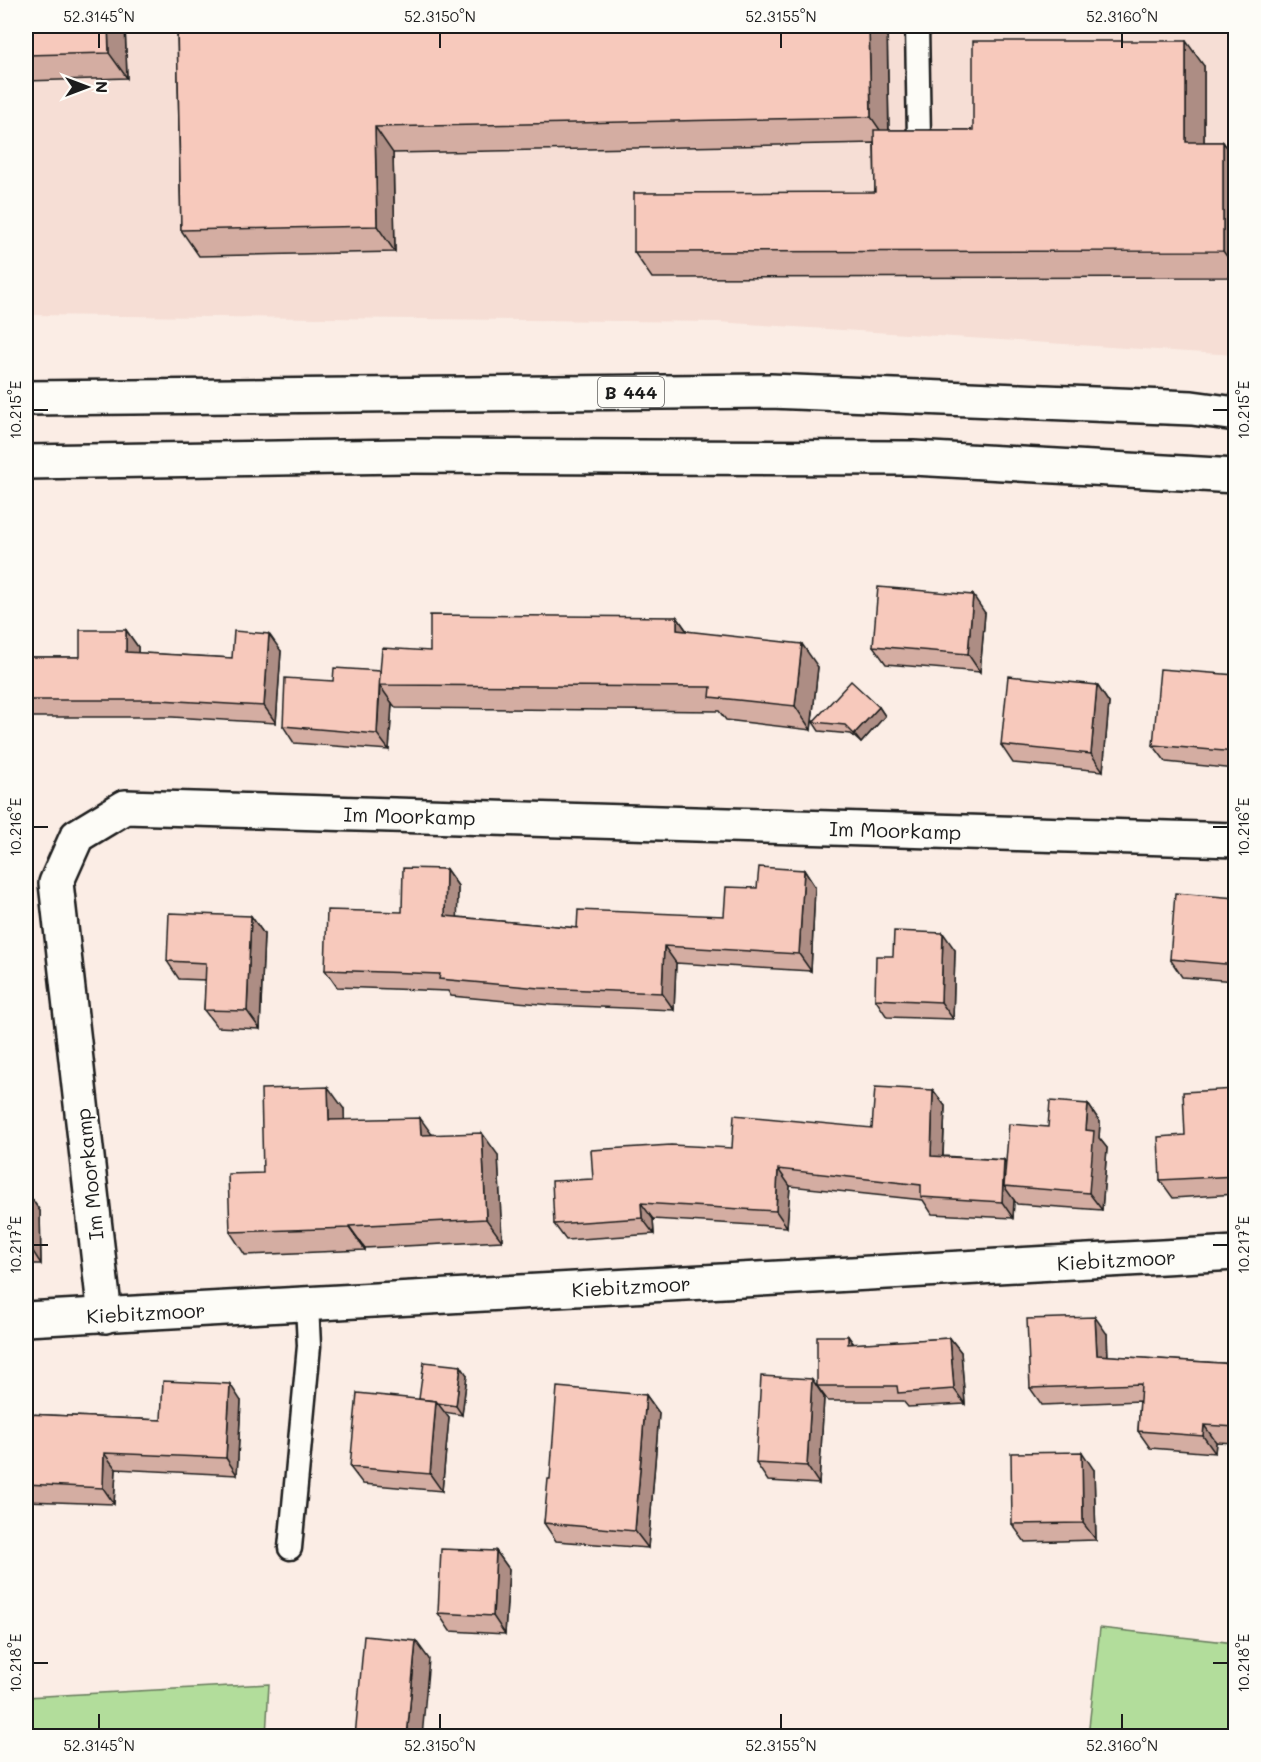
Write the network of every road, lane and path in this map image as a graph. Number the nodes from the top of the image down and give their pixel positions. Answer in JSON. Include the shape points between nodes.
{"nodes":[{"id":1,"x":917,"y":26,"type":"edge"},
{"id":2,"x":919,"y":139,"type":"edge"},
{"id":3,"x":26,"y":398,"type":"edge"},
{"id":4,"x":1236,"y":405,"type":"edge"},
{"id":5,"x":1192,"y":408,"type":"junction"},
{"id":6,"x":1236,"y":414,"type":"edge"},
{"id":7,"x":26,"y":462,"type":"edge"},
{"id":8,"x":1236,"y":476,"type":"edge"},
{"id":9,"x":1236,"y":840,"type":"edge"},
{"id":10,"x":1236,"y":1253,"type":"edge"},
{"id":11,"x":307,"y":1304,"type":"junction"},
{"id":12,"x":105,"y":1316,"type":"junction"},
{"id":13,"x":26,"y":1319,"type":"edge"},
{"id":14,"x":290,"y":1548,"type":"dead end"}],
"edges":[{"from":1,"to":2,"type":"lane"},
{"from":3,"to":5,"type":"main road","number":"B 444","via":[[770,391]]},
{"from":4,"to":5,"type":"main road","number":"B 444"},
{"from":5,"to":6,"type":"main road","number":"B 444"},
{"from":7,"to":8,"type":"main road","via":[[405,456],[913,458]]},
{"from":9,"to":12,"type":"main road","name":"Im Moorkamp","via":[[125,807],[77,836],[57,884]]},
{"from":10,"to":11,"type":"main road","name":"Kiebitzmoor"},
{"from":11,"to":12,"type":"main road","name":"Kiebitzmoor"},
{"from":11,"to":14,"type":"lane","via":[[309,1346]]},
{"from":12,"to":13,"type":"main road","name":"Kiebitzmoor"}]}
